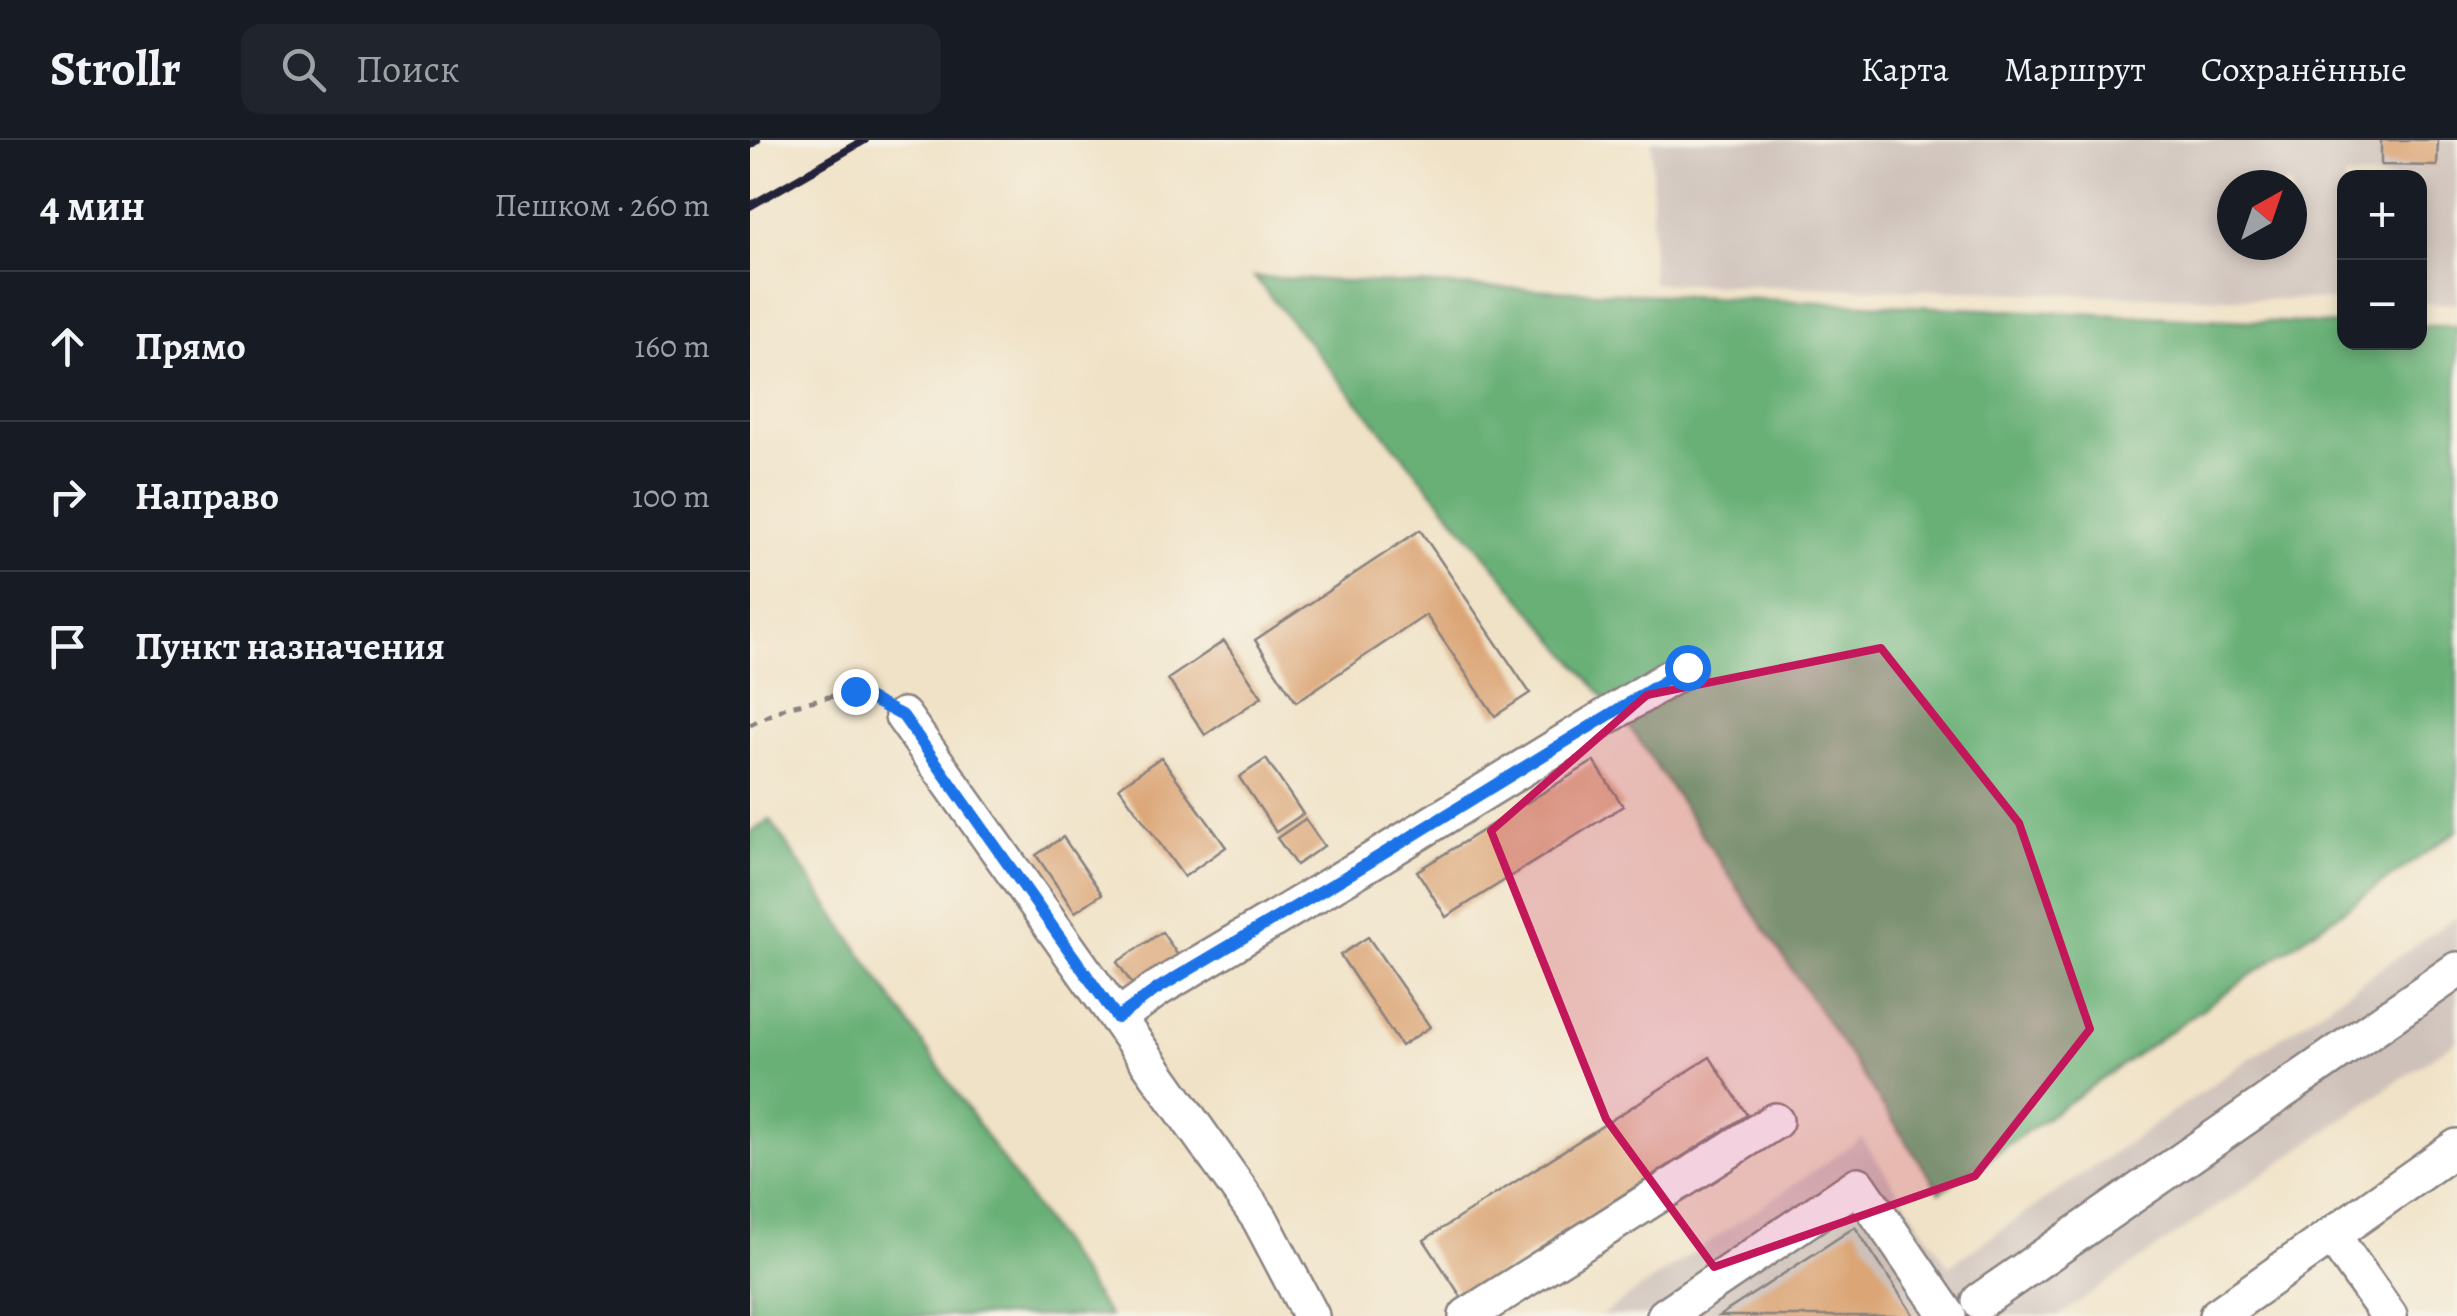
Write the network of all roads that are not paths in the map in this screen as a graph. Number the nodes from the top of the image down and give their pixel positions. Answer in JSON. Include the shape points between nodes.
{"nodes":[{"id":1,"x":1687,"y":667,"type":"dead end"},
{"id":2,"x":903,"y":716,"type":"road end"},
{"id":3,"x":2457,"y":970,"type":"edge"},
{"id":4,"x":1117,"y":1018,"type":"junction"},
{"id":5,"x":1775,"y":1121,"type":"dead end"},
{"id":6,"x":2457,"y":1147,"type":"edge"},
{"id":7,"x":2332,"y":1234,"type":"junction"},
{"id":8,"x":1964,"y":1309,"type":"edge"},
{"id":9,"x":1311,"y":1316,"type":"edge"},
{"id":10,"x":1467,"y":1316,"type":"edge"},
{"id":11,"x":1665,"y":1316,"type":"edge"},
{"id":12,"x":2217,"y":1316,"type":"edge"},
{"id":13,"x":2389,"y":1316,"type":"edge"}],
"edges":[{"from":1,"to":4,"type":"street"},
{"from":2,"to":4,"type":"street"},
{"from":3,"to":8,"type":"street"},
{"from":4,"to":9,"type":"street","via":[[1260,1219]]},
{"from":5,"to":10,"type":"street"},
{"from":6,"to":7,"type":"street"},
{"from":7,"to":12,"type":"street"},
{"from":7,"to":13,"type":"street"},
{"from":8,"to":11,"type":"street","via":[[1858,1186]]}]}
